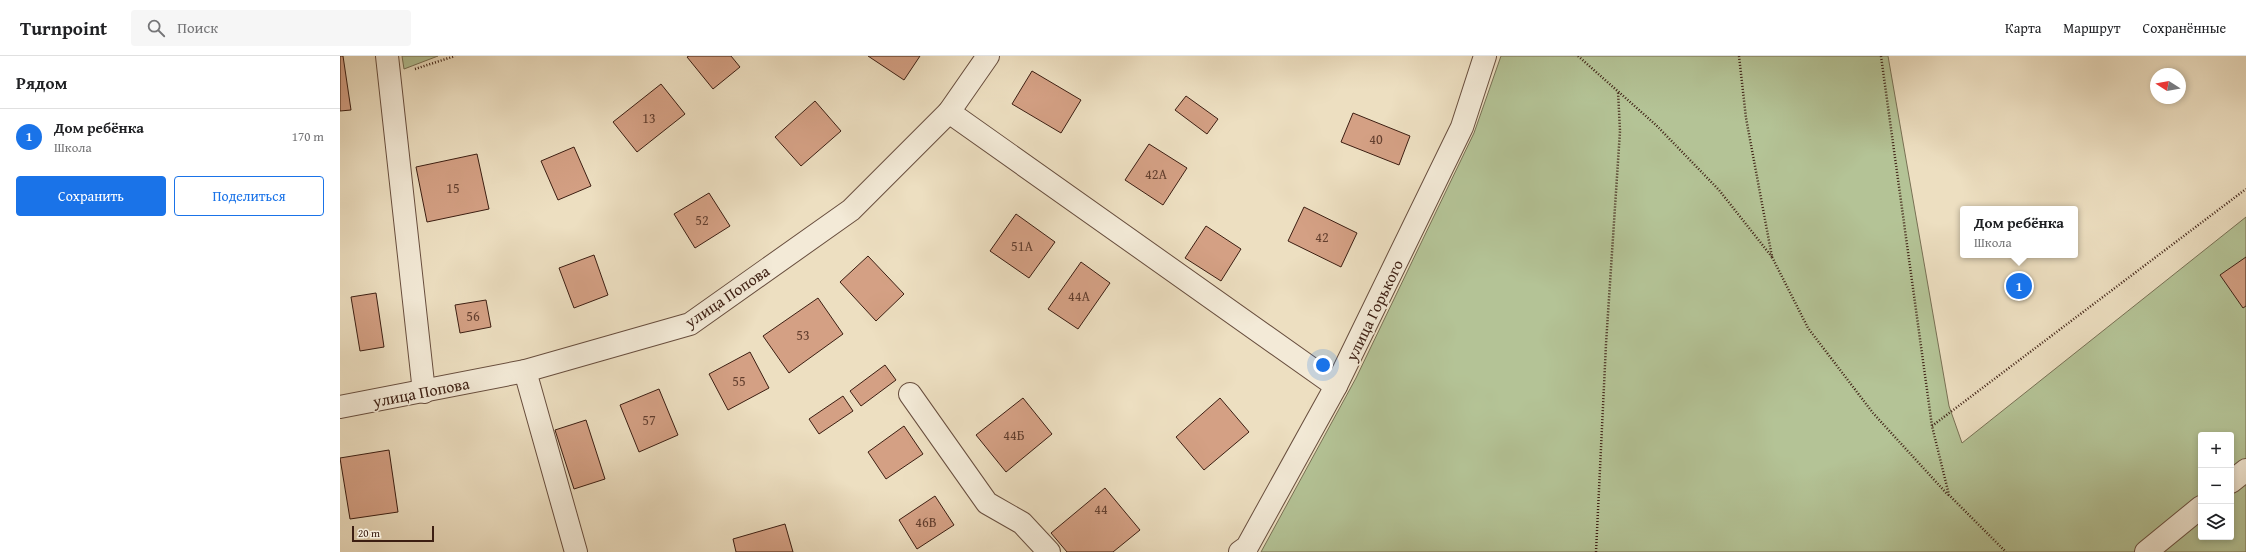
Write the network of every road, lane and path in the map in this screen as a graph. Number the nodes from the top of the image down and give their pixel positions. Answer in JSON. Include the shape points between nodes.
{"nodes":[{"id":1,"x":455,"y":56,"type":"edge"},
{"id":2,"x":988,"y":56,"type":"edge"},
{"id":3,"x":1485,"y":56,"type":"edge"},
{"id":4,"x":1578,"y":56,"type":"edge"},
{"id":5,"x":1739,"y":56,"type":"edge"},
{"id":6,"x":1881,"y":56,"type":"edge"},
{"id":7,"x":388,"y":66,"type":"edge"},
{"id":8,"x":1618,"y":91,"type":"junction"},
{"id":9,"x":949,"y":112,"type":"junction"},
{"id":10,"x":2246,"y":189,"type":"edge"},
{"id":11,"x":1772,"y":258,"type":"junction"},
{"id":12,"x":525,"y":371,"type":"junction"},
{"id":13,"x":1336,"y":386,"type":"junction"},
{"id":14,"x":424,"y":392,"type":"junction"},
{"id":15,"x":910,"y":394,"type":"dead end"},
{"id":16,"x":340,"y":407,"type":"edge"},
{"id":17,"x":1932,"y":426,"type":"junction"},
{"id":18,"x":2246,"y":470,"type":"edge"},
{"id":19,"x":2234,"y":480,"type":"edge"},
{"id":20,"x":1949,"y":495,"type":"junction"},
{"id":21,"x":2198,"y":509,"type":"edge"},
{"id":22,"x":576,"y":552,"type":"edge"},
{"id":23,"x":1049,"y":552,"type":"edge"},
{"id":24,"x":1240,"y":552,"type":"edge"},
{"id":25,"x":1596,"y":552,"type":"edge"},
{"id":26,"x":2006,"y":552,"type":"edge"},
{"id":27,"x":2146,"y":552,"type":"edge"}],
"edges":[{"from":1,"to":7,"type":"path"},
{"from":2,"to":9,"type":"street","name":"улица Попова"},
{"from":3,"to":13,"type":"street","name":"улица Горького","via":[[1462,127]]},
{"from":4,"to":8,"type":"path"},
{"from":5,"to":11,"type":"path","via":[[1746,118]]},
{"from":6,"to":17,"type":"path"},
{"from":7,"to":14,"type":"street"},
{"from":8,"to":11,"type":"path","via":[[1656,125],[1719,190]]},
{"from":8,"to":25,"type":"path","via":[[1620,131]]},
{"from":9,"to":12,"type":"street","name":"улица Попова","via":[[851,210],[690,324]]},
{"from":9,"to":13,"type":"street"},
{"from":10,"to":17,"type":"path"},
{"from":11,"to":20,"type":"path","via":[[1808,328],[1873,413]]},
{"from":12,"to":14,"type":"street","name":"улица Попова"},
{"from":12,"to":22,"type":"street"},
{"from":13,"to":24,"type":"street","name":"улица Горького","via":[[1247,547]]},
{"from":14,"to":16,"type":"street","name":"улица Попова"},
{"from":15,"to":23,"type":"street","via":[[987,502],[1022,523]]},
{"from":17,"to":20,"type":"path"},
{"from":18,"to":19,"type":"street"},
{"from":20,"to":26,"type":"path"},
{"from":21,"to":27,"type":"street"}]}
